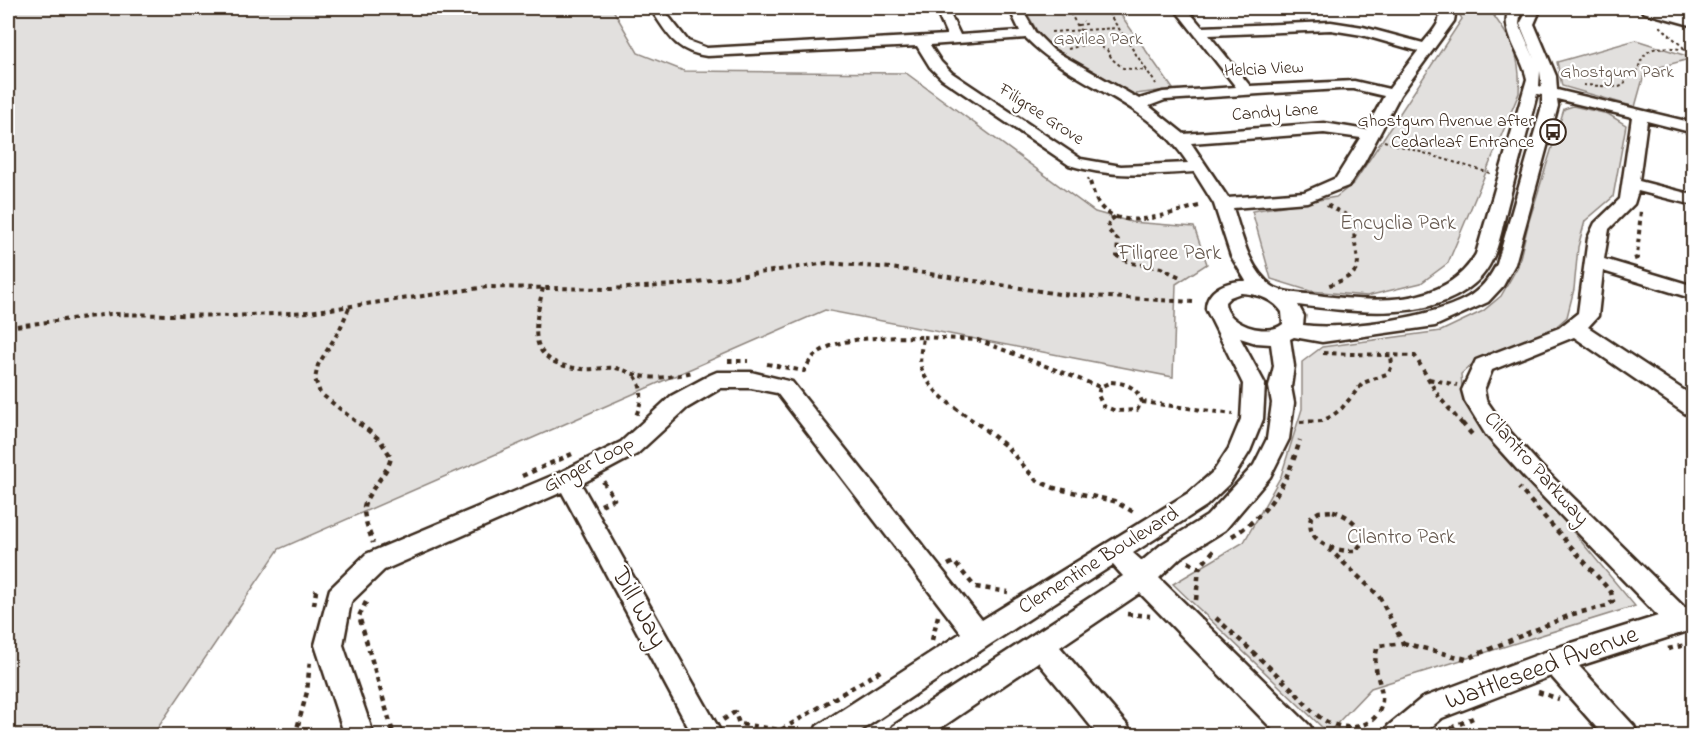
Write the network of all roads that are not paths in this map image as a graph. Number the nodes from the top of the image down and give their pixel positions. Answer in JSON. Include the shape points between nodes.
{"nodes":[{"id":1,"x":656,"y":8,"type":"edge"},
{"id":2,"x":941,"y":8,"type":"edge"},
{"id":3,"x":1014,"y":8,"type":"edge"},
{"id":4,"x":1180,"y":8,"type":"edge"},
{"id":5,"x":1444,"y":8,"type":"edge"},
{"id":6,"x":1515,"y":8,"type":"edge"},
{"id":7,"x":1535,"y":8,"type":"edge"},
{"id":8,"x":1662,"y":11,"type":"edge"},
{"id":9,"x":1694,"y":18,"type":"edge"},
{"id":10,"x":1200,"y":31,"type":"junction"},
{"id":11,"x":1029,"y":34,"type":"junction"},
{"id":12,"x":955,"y":38,"type":"junction"},
{"id":13,"x":921,"y":41,"type":"junction"},
{"id":14,"x":1428,"y":49,"type":"junction"},
{"id":15,"x":1245,"y":89,"type":"junction"},
{"id":16,"x":1540,"y":91,"type":"junction"},
{"id":17,"x":1393,"y":94,"type":"junction"},
{"id":18,"x":1138,"y":105,"type":"junction"},
{"id":19,"x":1640,"y":115,"type":"junction"},
{"id":20,"x":1694,"y":128,"type":"edge"},
{"id":21,"x":1371,"y":135,"type":"junction"},
{"id":22,"x":1181,"y":139,"type":"junction"},
{"id":23,"x":1201,"y":167,"type":"junction"},
{"id":24,"x":1631,"y":184,"type":"junction"},
{"id":25,"x":1694,"y":200,"type":"edge"},
{"id":26,"x":1223,"y":204,"type":"junction"},
{"id":27,"x":1240,"y":256,"type":"junction"},
{"id":28,"x":1594,"y":262,"type":"junction"},
{"id":29,"x":1271,"y":293,"type":"junction"},
{"id":30,"x":1694,"y":293,"type":"edge"},
{"id":31,"x":1220,"y":306,"type":"junction"},
{"id":32,"x":1574,"y":327,"type":"junction"},
{"id":33,"x":1286,"y":333,"type":"junction"},
{"id":34,"x":1694,"y":408,"type":"edge"},
{"id":35,"x":567,"y":480,"type":"junction"},
{"id":36,"x":1115,"y":551,"type":"junction"},
{"id":37,"x":1141,"y":578,"type":"junction"},
{"id":38,"x":1689,"y":627,"type":"edge"},
{"id":39,"x":979,"y":636,"type":"junction"},
{"id":40,"x":1040,"y":644,"type":"junction"},
{"id":41,"x":1556,"y":661,"type":"junction"},
{"id":42,"x":708,"y":733,"type":"edge"},
{"id":43,"x":360,"y":735,"type":"edge"},
{"id":44,"x":827,"y":735,"type":"edge"},
{"id":45,"x":903,"y":735,"type":"edge"},
{"id":46,"x":1119,"y":735,"type":"edge"},
{"id":47,"x":1300,"y":735,"type":"edge"},
{"id":48,"x":1398,"y":735,"type":"edge"},
{"id":49,"x":1624,"y":735,"type":"edge"}],
"edges":[{"from":1,"to":13,"type":"street","via":[[683,44],[694,50],[766,51]]},
{"from":2,"to":12,"type":"street"},
{"from":3,"to":11,"type":"street"},
{"from":4,"to":10,"type":"street"},
{"from":5,"to":14,"type":"street","via":[[1447,21]]},
{"from":6,"to":16,"type":"street","via":[[1511,20]]},
{"from":7,"to":16,"type":"street","via":[[1527,24],[1550,76]]},
{"from":8,"to":9,"type":"highway"},
{"from":10,"to":14,"type":"street","via":[[1331,26]]},
{"from":10,"to":15,"type":"street"},
{"from":11,"to":12,"type":"street"},
{"from":11,"to":18,"type":"street","via":[[1048,53]]},
{"from":12,"to":13,"type":"street"},
{"from":13,"to":23,"type":"street","name":"Filigree Grove","via":[[946,76],[1075,162],[1113,171]]},
{"from":14,"to":17,"type":"street"},
{"from":15,"to":17,"type":"street","name":"Helcia View","via":[[1354,85]]},
{"from":15,"to":18,"type":"street","name":"Helcia View","via":[[1163,96]]},
{"from":16,"to":19,"type":"street"},
{"from":16,"to":29,"type":"street","via":[[1485,254],[1474,273],[1449,291],[1414,303],[1365,306]]},
{"from":16,"to":33,"type":"street","via":[[1551,106],[1506,264],[1481,298],[1428,321],[1322,335]]},
{"from":17,"to":21,"type":"street"},
{"from":18,"to":22,"type":"street"},
{"from":19,"to":20,"type":"street"},
{"from":19,"to":24,"type":"street"},
{"from":21,"to":22,"type":"street","name":"Candy Lane","via":[[1324,128]]},
{"from":21,"to":26,"type":"street","via":[[1342,182],[1320,193],[1294,199]]},
{"from":22,"to":23,"type":"street"},
{"from":23,"to":26,"type":"street"},
{"from":24,"to":25,"type":"street"},
{"from":24,"to":28,"type":"street","via":[[1628,200],[1601,227]]},
{"from":26,"to":27,"type":"street"},
{"from":27,"to":29,"type":"street","via":[[1251,275]]},
{"from":27,"to":31,"type":"street"},
{"from":28,"to":30,"type":"street"},
{"from":28,"to":32,"type":"street","via":[[1588,316]]},
{"from":29,"to":31,"type":"street","via":[[1239,287]]},
{"from":29,"to":33,"type":"street","name":"Clementine Boulevard","via":[[1294,313],[1295,322]]},
{"from":31,"to":33,"type":"street","via":[[1228,326],[1251,336]]},
{"from":31,"to":36,"type":"street","name":"Clementine Boulevard","via":[[1254,384],[1252,419],[1239,451],[1222,477],[1198,499],[1139,521]]},
{"from":32,"to":34,"type":"street"},
{"from":32,"to":38,"type":"street","name":"Cilantro Parkway","via":[[1483,366],[1473,390],[1476,400],[1494,429],[1517,454]]},
{"from":33,"to":37,"type":"street","name":"Clementine Boulevard","via":[[1278,439],[1263,471],[1216,523],[1171,551]]},
{"from":35,"to":39,"type":"street","name":"Ginger Loop","via":[[629,448],[679,402],[717,380],[751,380],[784,387]]},
{"from":35,"to":42,"type":"street","name":"Dill Way"},
{"from":35,"to":43,"type":"street","name":"Ginger Loop","via":[[375,562],[339,597],[329,645]]},
{"from":36,"to":37,"type":"street"},
{"from":36,"to":39,"type":"street","name":"Clementine Boulevard"},
{"from":37,"to":40,"type":"street","name":"Clementine Boulevard"},
{"from":37,"to":47,"type":"street"},
{"from":38,"to":41,"type":"street","name":"Wattleseed Avenue"},
{"from":39,"to":44,"type":"street","name":"Clementine Boulevard"},
{"from":40,"to":45,"type":"street","name":"Clementine Boulevard"},
{"from":40,"to":46,"type":"street"},
{"from":41,"to":48,"type":"street","name":"Wattleseed Avenue","via":[[1432,708]]},
{"from":41,"to":49,"type":"street"}]}
